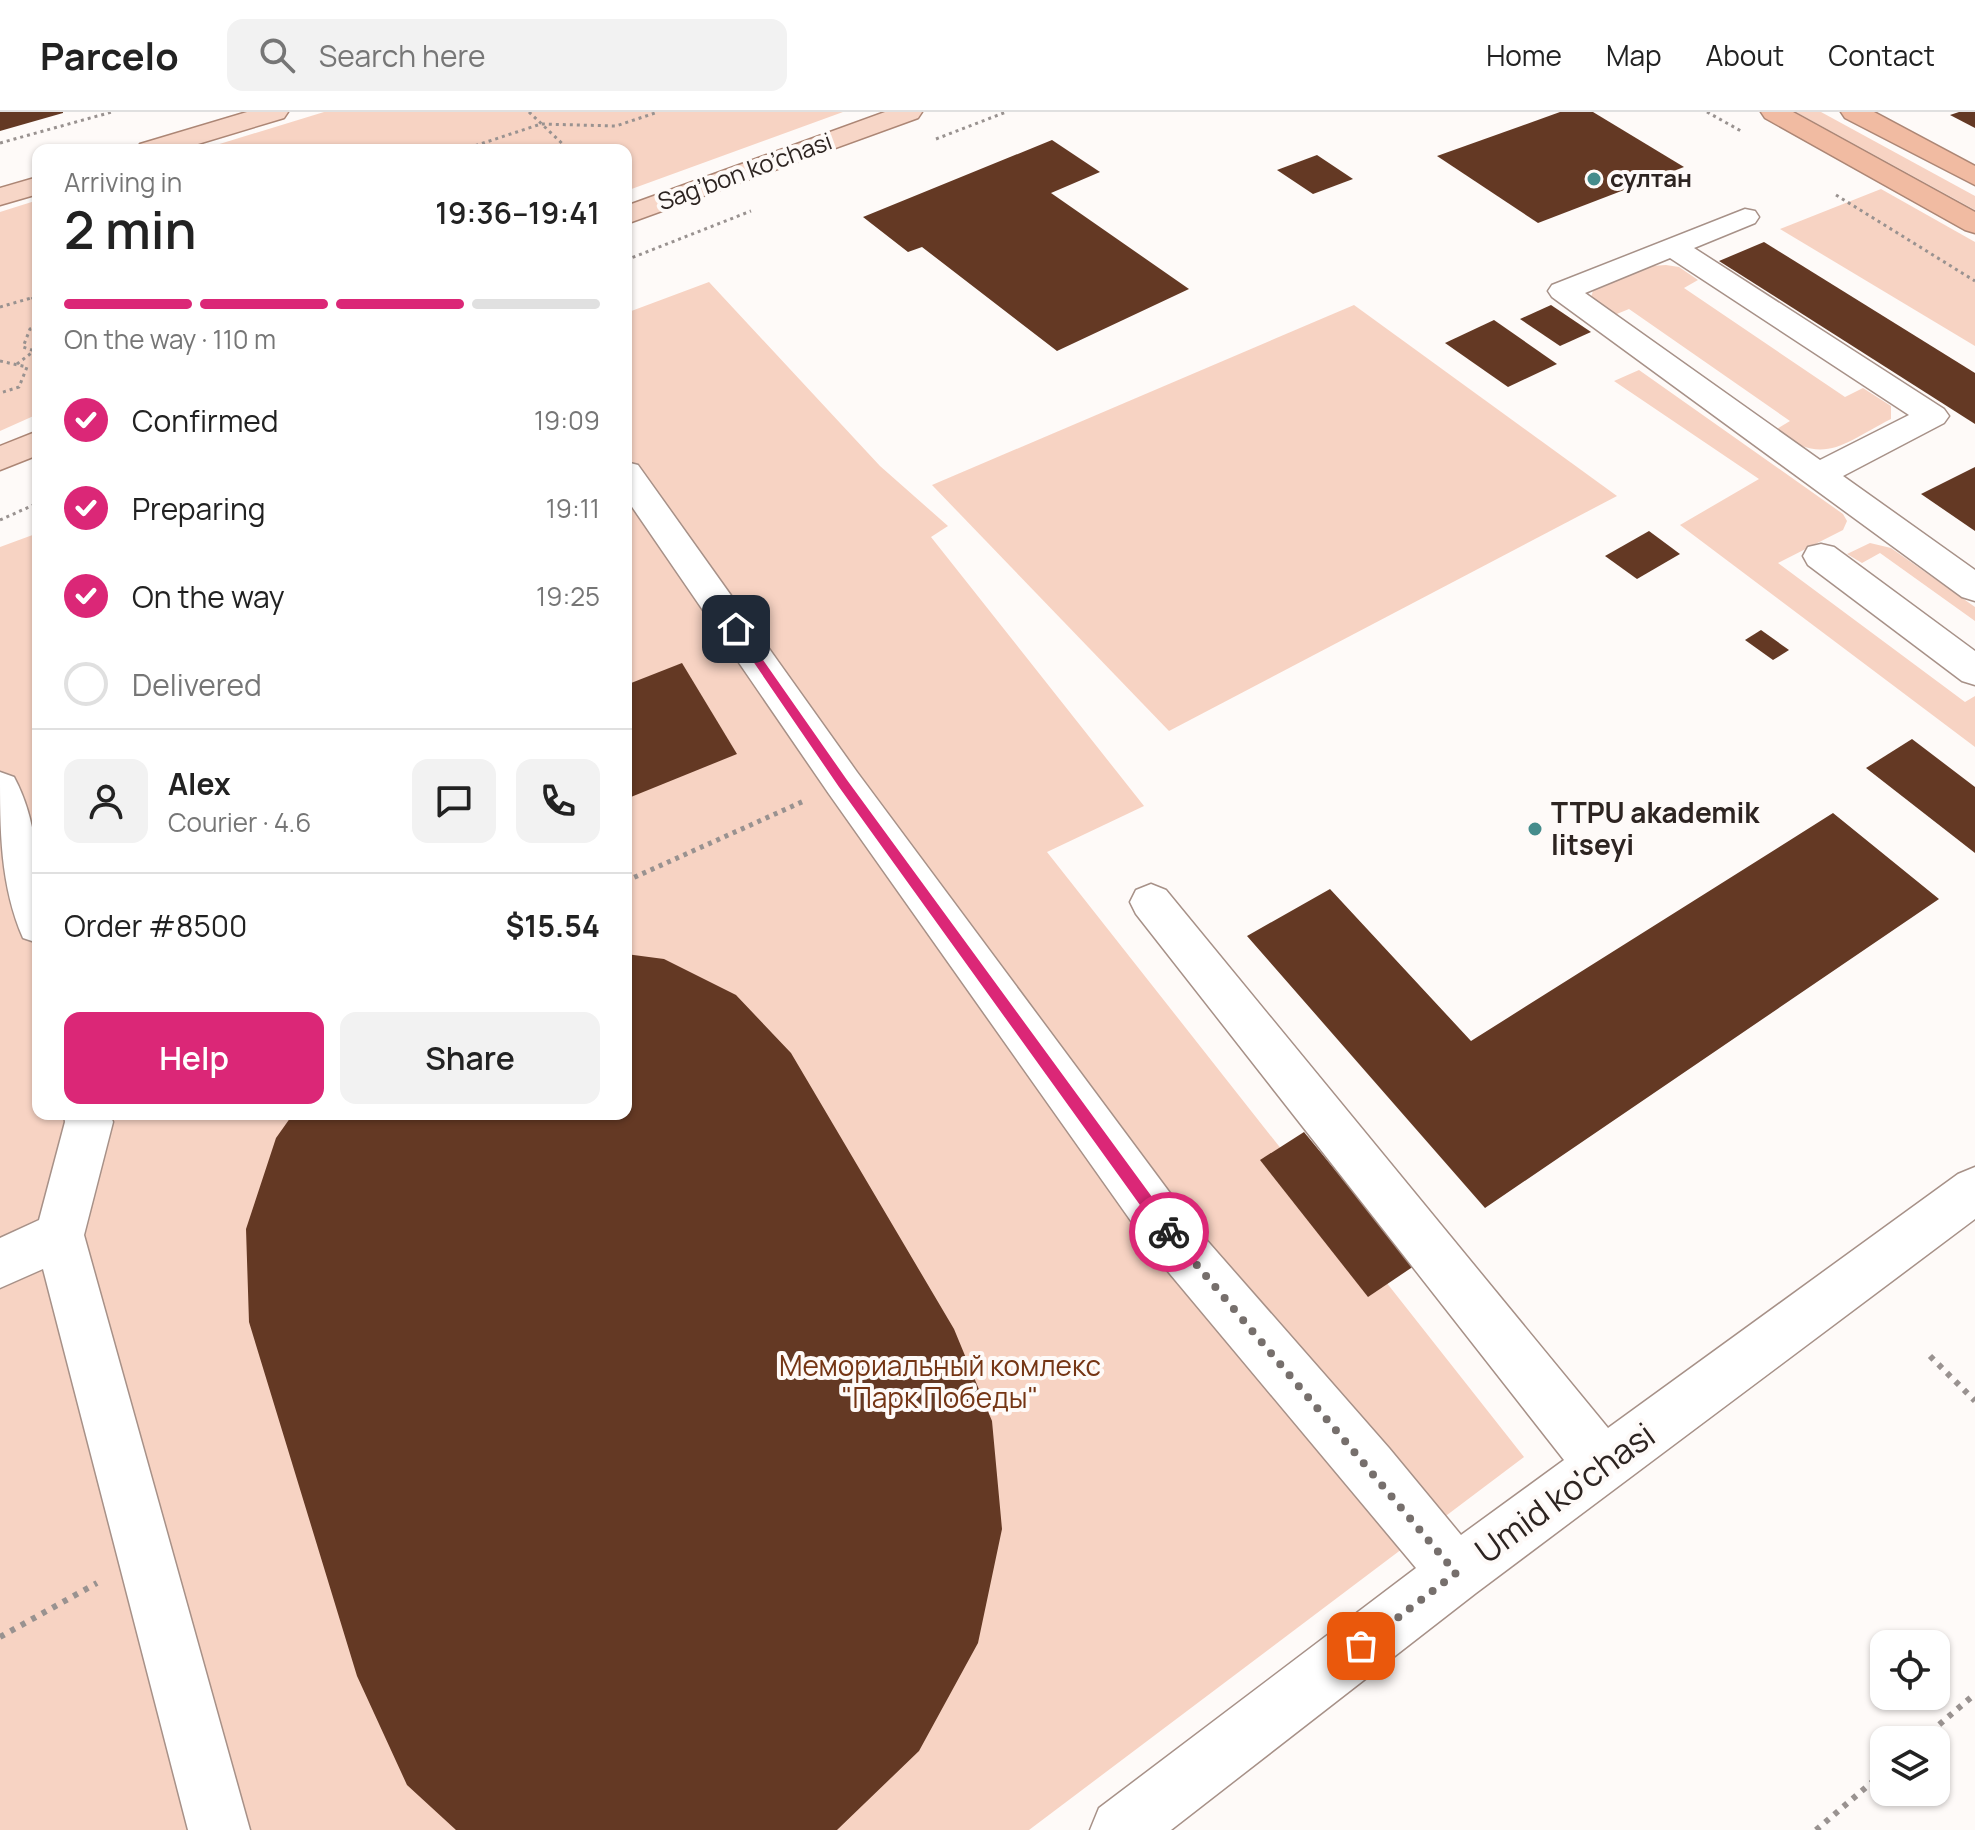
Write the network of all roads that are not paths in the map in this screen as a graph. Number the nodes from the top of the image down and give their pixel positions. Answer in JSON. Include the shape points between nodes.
{"nodes":[{"id":1,"x":275,"y":112,"type":"edge"},
{"id":2,"x":909,"y":112,"type":"edge"},
{"id":3,"x":1774,"y":112,"type":"edge"},
{"id":4,"x":1854,"y":112,"type":"edge"},
{"id":5,"x":170,"y":144,"type":"edge"},
{"id":6,"x":1975,"y":177,"type":"edge"},
{"id":7,"x":32,"y":187,"type":"edge"},
{"id":8,"x":0,"y":197,"type":"edge"},
{"id":9,"x":632,"y":214,"type":"edge"},
{"id":10,"x":1745,"y":217,"type":"dead end"},
{"id":11,"x":1975,"y":224,"type":"edge"},
{"id":12,"x":1673,"y":247,"type":"junction"},
{"id":13,"x":32,"y":445,"type":"edge"},
{"id":14,"x":0,"y":459,"type":"edge"},
{"id":15,"x":1818,"y":475,"type":"junction"},
{"id":16,"x":632,"y":482,"type":"edge"},
{"id":17,"x":1821,"y":556,"type":"dead end"},
{"id":18,"x":1975,"y":588,"type":"edge"},
{"id":19,"x":1975,"y":671,"type":"edge"},
{"id":20,"x":0,"y":788,"type":"edge"},
{"id":21,"x":1151,"y":902,"type":"dead end"},
{"id":22,"x":28,"y":921,"type":"edge"},
{"id":23,"x":88,"y":1120,"type":"edge"},
{"id":24,"x":1975,"y":1190,"type":"edge"},
{"id":25,"x":59,"y":1235,"type":"junction"},
{"id":26,"x":0,"y":1264,"type":"edge"},
{"id":27,"x":1603,"y":1465,"type":"junction"},
{"id":28,"x":1456,"y":1573,"type":"junction"},
{"id":29,"x":219,"y":1830,"type":"edge"},
{"id":30,"x":1121,"y":1830,"type":"edge"}],
"edges":[{"from":1,"to":5,"type":"main road"},
{"from":2,"to":9,"type":"main road","name":"Sag’bon ko’chasi"},
{"from":3,"to":11,"type":"highway"},
{"from":4,"to":6,"type":"highway"},
{"from":7,"to":8,"type":"main road"},
{"from":10,"to":12,"type":"street"},
{"from":12,"to":15,"type":"street","via":[[1563,291]]},
{"from":12,"to":15,"type":"street","via":[[1933,416]]},
{"from":13,"to":14,"type":"main road"},
{"from":15,"to":18,"type":"street"},
{"from":16,"to":28,"type":"street","via":[[1178,1245]]},
{"from":17,"to":19,"type":"street"},
{"from":20,"to":22,"type":"street"},
{"from":21,"to":27,"type":"street"},
{"from":23,"to":25,"type":"street"},
{"from":24,"to":27,"type":"street","name":"Umid ko'chasi"},
{"from":25,"to":26,"type":"street"},
{"from":25,"to":29,"type":"street"},
{"from":27,"to":28,"type":"street","name":"Umid ko'chasi"},
{"from":28,"to":30,"type":"street","name":"Umid ko'chasi"}]}
